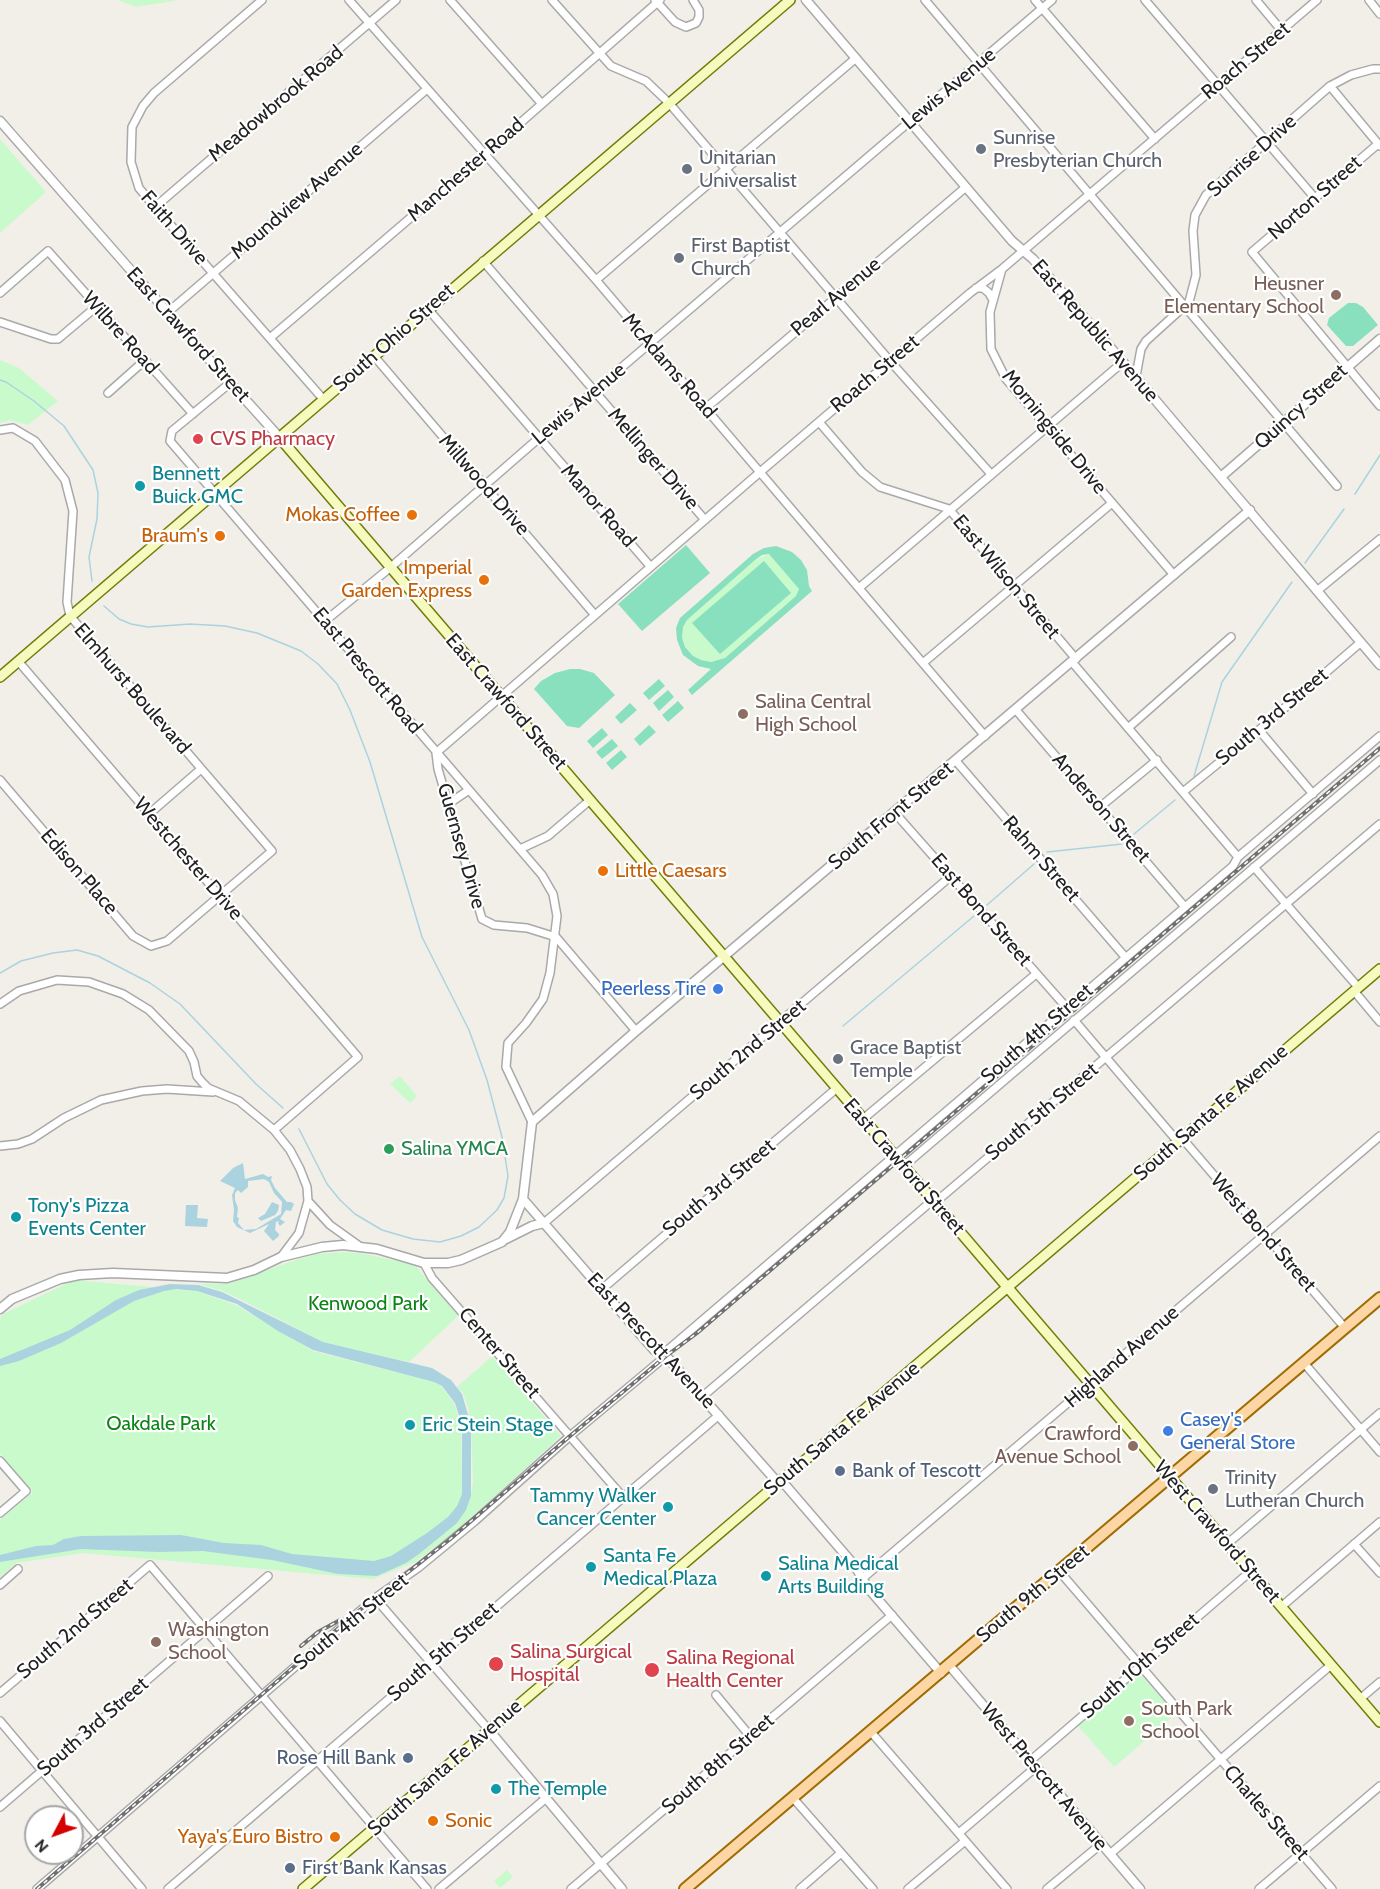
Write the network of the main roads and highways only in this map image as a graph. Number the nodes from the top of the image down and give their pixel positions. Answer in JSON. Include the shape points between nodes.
{"nodes":[{"id":1,"x":790,"y":0,"type":"edge"},
{"id":2,"x":279,"y":437,"type":"junction"},
{"id":3,"x":0,"y":677,"type":"edge"},
{"id":4,"x":1380,"y":969,"type":"edge"},
{"id":5,"x":1008,"y":1287,"type":"junction"},
{"id":6,"x":1380,"y":1298,"type":"edge"},
{"id":7,"x":1171,"y":1478,"type":"junction"},
{"id":8,"x":1380,"y":1722,"type":"edge"},
{"id":9,"x":303,"y":1889,"type":"edge"},
{"id":10,"x":685,"y":1889,"type":"edge"}],
"edges":[{"from":1,"to":2,"type":"main road","name":"South Ohio Street"},
{"from":2,"to":3,"type":"main road","name":"South Ohio Street"},
{"from":2,"to":5,"type":"main road","name":"East Crawford Street"},
{"from":4,"to":5,"type":"main road","name":"South Santa Fe Avenue"},
{"from":5,"to":7,"type":"main road","name":"West Crawford Street"},
{"from":5,"to":9,"type":"main road","name":"South Santa Fe Avenue"},
{"from":6,"to":7,"type":"main road","name":"South 9th Street"},
{"from":7,"to":8,"type":"main road","name":"West Crawford Street"},
{"from":7,"to":10,"type":"main road","name":"South 9th Street"}]}
